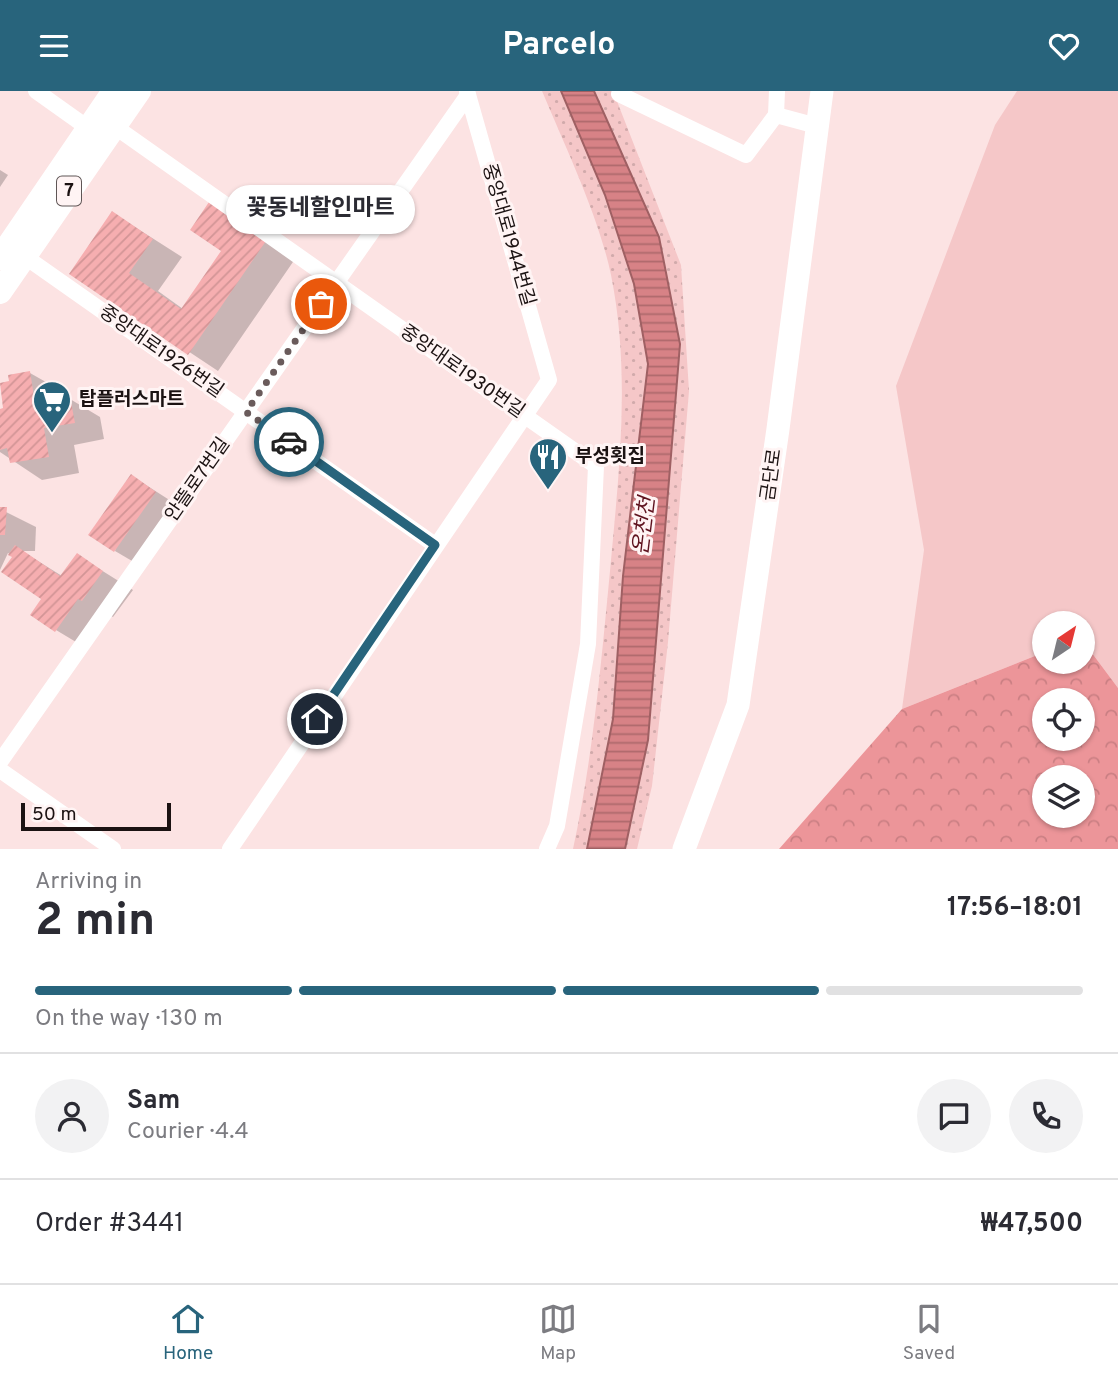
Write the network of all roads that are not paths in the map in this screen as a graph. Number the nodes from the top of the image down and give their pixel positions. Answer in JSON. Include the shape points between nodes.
{"nodes":[{"id":1,"x":36,"y":91,"type":"edge"},
{"id":2,"x":114,"y":91,"type":"edge"},
{"id":3,"x":139,"y":91,"type":"edge"},
{"id":4,"x":620,"y":91,"type":"edge"},
{"id":5,"x":778,"y":91,"type":"edge"},
{"id":6,"x":822,"y":91,"type":"edge"},
{"id":7,"x":468,"y":93,"type":"edge"},
{"id":8,"x":776,"y":115,"type":"junction"},
{"id":9,"x":817,"y":125,"type":"junction"},
{"id":10,"x":114,"y":126,"type":"junction"},
{"id":11,"x":88,"y":128,"type":"junction"},
{"id":12,"x":12,"y":257,"type":"edge"},
{"id":13,"x":336,"y":283,"type":"junction"},
{"id":14,"x":0,"y":292,"type":"edge"},
{"id":15,"x":246,"y":412,"type":"junction"},
{"id":16,"x":524,"y":416,"type":"junction"},
{"id":17,"x":435,"y":545,"type":"junction"},
{"id":18,"x":0,"y":762,"type":"edge"},
{"id":19,"x":0,"y":770,"type":"edge"},
{"id":20,"x":113,"y":849,"type":"edge"},
{"id":21,"x":230,"y":849,"type":"edge"},
{"id":22,"x":547,"y":849,"type":"edge"},
{"id":23,"x":684,"y":849,"type":"edge"}],
"edges":[{"from":1,"to":11,"type":"street"},
{"from":2,"to":11,"type":"main road","number":"7"},
{"from":3,"to":10,"type":"main road","number":"7"},
{"from":4,"to":8,"type":"street","via":[[746,155]]},
{"from":5,"to":8,"type":"street"},
{"from":6,"to":9,"type":"street","name":"금단로"},
{"from":7,"to":13,"type":"street","name":"안뜰로7번길"},
{"from":7,"to":16,"type":"street","name":"중앙대로1944번길","via":[[549,380]]},
{"from":8,"to":9,"type":"street"},
{"from":9,"to":23,"type":"street","name":"금단로","via":[[738,705]]},
{"from":10,"to":12,"type":"main road","number":"7"},
{"from":10,"to":13,"type":"street","name":"중앙대로1930번길"},
{"from":11,"to":12,"type":"main road","number":"7"},
{"from":12,"to":14,"type":"main road","number":"7"},
{"from":12,"to":15,"type":"street","name":"중앙대로1926번길"},
{"from":13,"to":15,"type":"street","name":"안뜰로7번길"},
{"from":13,"to":16,"type":"street","name":"중앙대로1930번길"},
{"from":15,"to":17,"type":"street","name":"중앙대로1926번길"},
{"from":15,"to":18,"type":"street","name":"안뜰로7번길"},
{"from":16,"to":17,"type":"street"},
{"from":16,"to":22,"type":"street","name":"중앙대로1930번길","via":[[596,466],[588,644],[557,826]]},
{"from":17,"to":21,"type":"street"},
{"from":19,"to":20,"type":"street"}]}
